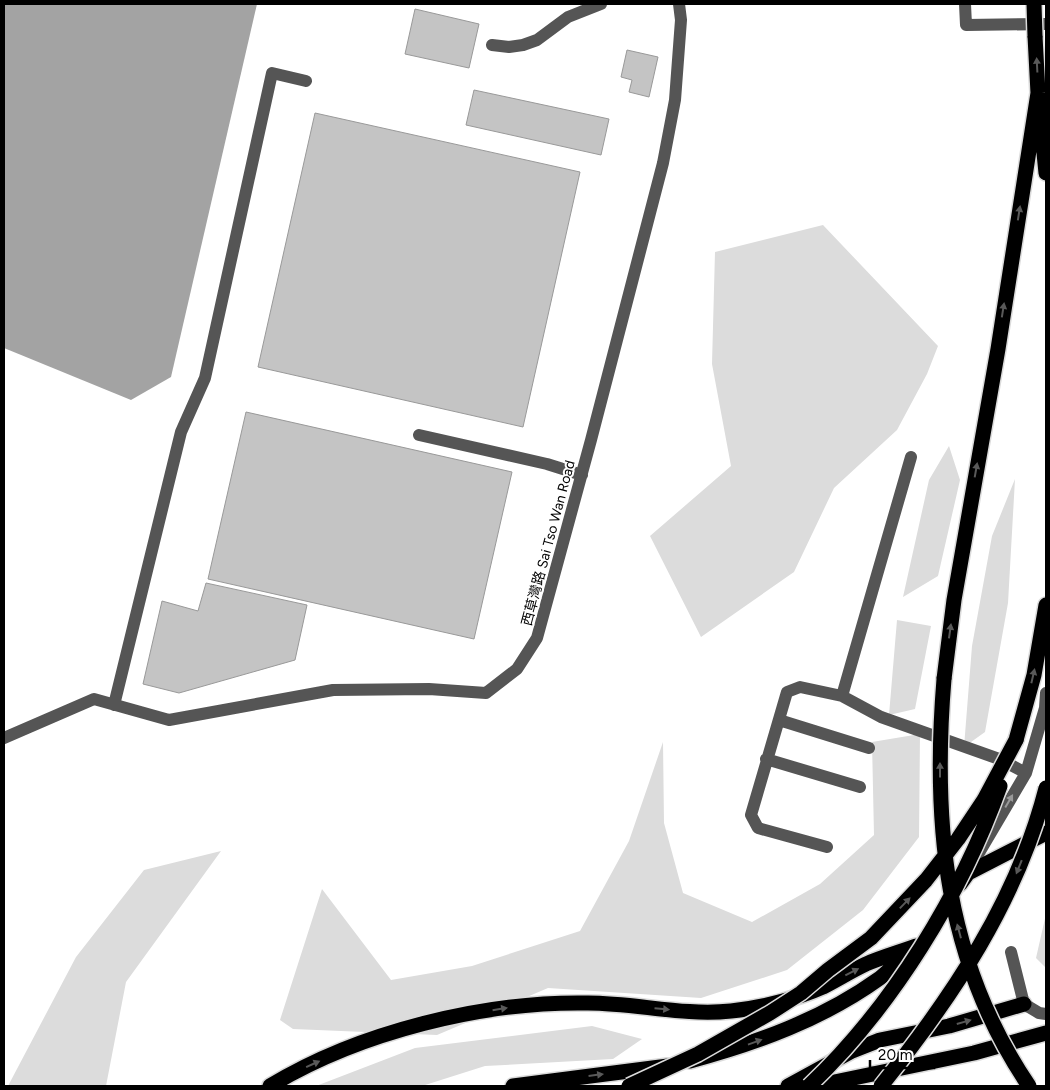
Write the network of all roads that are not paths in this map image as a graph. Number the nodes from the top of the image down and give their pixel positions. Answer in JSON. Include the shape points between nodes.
{"nodes":[{"id":1,"x":601,"y":4,"type":"edge"},
{"id":2,"x":679,"y":4,"type":"edge"},
{"id":3,"x":965,"y":4,"type":"edge"},
{"id":4,"x":1034,"y":4,"type":"edge"},
{"id":5,"x":1046,"y":24,"type":"edge"},
{"id":6,"x":492,"y":44,"type":"dead end"},
{"id":7,"x":306,"y":81,"type":"dead end"},
{"id":8,"x":1038,"y":93,"type":"junction"},
{"id":9,"x":1046,"y":173,"type":"edge"},
{"id":10,"x":419,"y":435,"type":"dead end"},
{"id":11,"x":911,"y":457,"type":"dead end"},
{"id":12,"x":582,"y":475,"type":"junction"},
{"id":13,"x":1046,"y":605,"type":"edge"},
{"id":14,"x":1046,"y":693,"type":"edge"},
{"id":15,"x":842,"y":696,"type":"junction"},
{"id":16,"x":114,"y":705,"type":"junction"},
{"id":17,"x":1046,"y":709,"type":"edge"},
{"id":18,"x":780,"y":720,"type":"junction"},
{"id":19,"x":4,"y":738,"type":"edge"},
{"id":20,"x":1016,"y":740,"type":"junction"},
{"id":21,"x":869,"y":748,"type":"dead end"},
{"id":22,"x":766,"y":760,"type":"junction"},
{"id":23,"x":1026,"y":773,"type":"junction"},
{"id":24,"x":860,"y":787,"type":"dead end"},
{"id":25,"x":1046,"y":788,"type":"edge"},
{"id":26,"x":1046,"y":833,"type":"edge"},
{"id":27,"x":827,"y":847,"type":"dead end"},
{"id":28,"x":968,"y":873,"type":"junction"},
{"id":29,"x":916,"y":946,"type":"junction"},
{"id":30,"x":1011,"y":952,"type":"dead end"},
{"id":31,"x":1024,"y":1004,"type":"junction"},
{"id":32,"x":1046,"y":1014,"type":"edge"},
{"id":33,"x":1046,"y":1033,"type":"edge"},
{"id":34,"x":270,"y":1086,"type":"edge"},
{"id":35,"x":513,"y":1086,"type":"edge"},
{"id":36,"x":629,"y":1086,"type":"edge"},
{"id":37,"x":788,"y":1086,"type":"edge"},
{"id":38,"x":809,"y":1086,"type":"edge"},
{"id":39,"x":815,"y":1086,"type":"edge"},
{"id":40,"x":881,"y":1086,"type":"edge"},
{"id":41,"x":1029,"y":1086,"type":"edge"}],
"edges":[{"from":1,"to":6,"type":"street","via":[[568,16],[537,40],[509,48]]},
{"from":2,"to":12,"type":"street","name":"西草灣路 Sai Tso Wan Road","via":[[682,20],[675,100],[662,163]]},
{"from":3,"to":5,"type":"street","via":[[966,25]]},
{"from":8,"to":4,"type":"highway","one_way":true,"bridge":true},
{"from":7,"to":16,"type":"street","via":[[272,73],[205,378],[181,432]]},
{"from":8,"to":9,"type":"highway"},
{"from":41,"to":8,"type":"highway","one_way":true,"bridge":true,"via":[[1005,1049],[965,954],[946,869],[940,764],[944,679],[954,600]]},
{"from":10,"to":12,"type":"street"},
{"from":11,"to":15,"type":"street"},
{"from":12,"to":16,"type":"street","name":"西草灣路 Sai Tso Wan Road","via":[[537,638],[517,669],[486,693],[429,689],[333,690],[169,720]]},
{"from":20,"to":13,"type":"highway","one_way":true,"via":[[1034,675]]},
{"from":14,"to":17,"type":"street"},
{"from":15,"to":18,"type":"street","via":[[800,687],[787,692]]},
{"from":15,"to":23,"type":"street","via":[[881,716],[999,759]]},
{"from":16,"to":19,"type":"street","name":"西草灣路 Sai Tso Wan Road","via":[[94,699]]},
{"from":17,"to":23,"type":"street"},
{"from":18,"to":21,"type":"street"},
{"from":18,"to":22,"type":"street"},
{"from":36,"to":20,"type":"highway","one_way":true,"bridge":true,"via":[[698,1054],[770,1013],[872,938],[926,880],[958,839],[984,800]]},
{"from":20,"to":38,"type":"highway","bridge":true,"via":[[988,820],[937,921],[863,1027]]},
{"from":22,"to":24,"type":"street"},
{"from":22,"to":27,"type":"street","via":[[751,815],[758,828]]},
{"from":28,"to":23,"type":"street","one_way":true},
{"from":25,"to":40,"type":"highway","one_way":true,"bridge":true,"via":[[1018,870],[996,917],[964,974]]},
{"from":26,"to":28,"type":"highway"},
{"from":28,"to":29,"type":"highway"},
{"from":34,"to":29,"type":"highway","one_way":true,"via":[[300,1069],[360,1044],[392,1032],[452,1017],[528,1005],[580,1003],[680,1011],[730,1011],[766,1006],[821,988],[867,964]]},
{"from":35,"to":29,"type":"highway","one_way":true,"via":[[673,1065],[735,1049],[790,1028],[837,1004],[880,977]]},
{"from":30,"to":31,"type":"street"},
{"from":31,"to":32,"type":"street"},
{"from":37,"to":31,"type":"highway","one_way":true,"via":[[852,1051],[880,1040],[950,1026]]},
{"from":33,"to":39,"type":"highway","via":[[974,1053]]}]}
